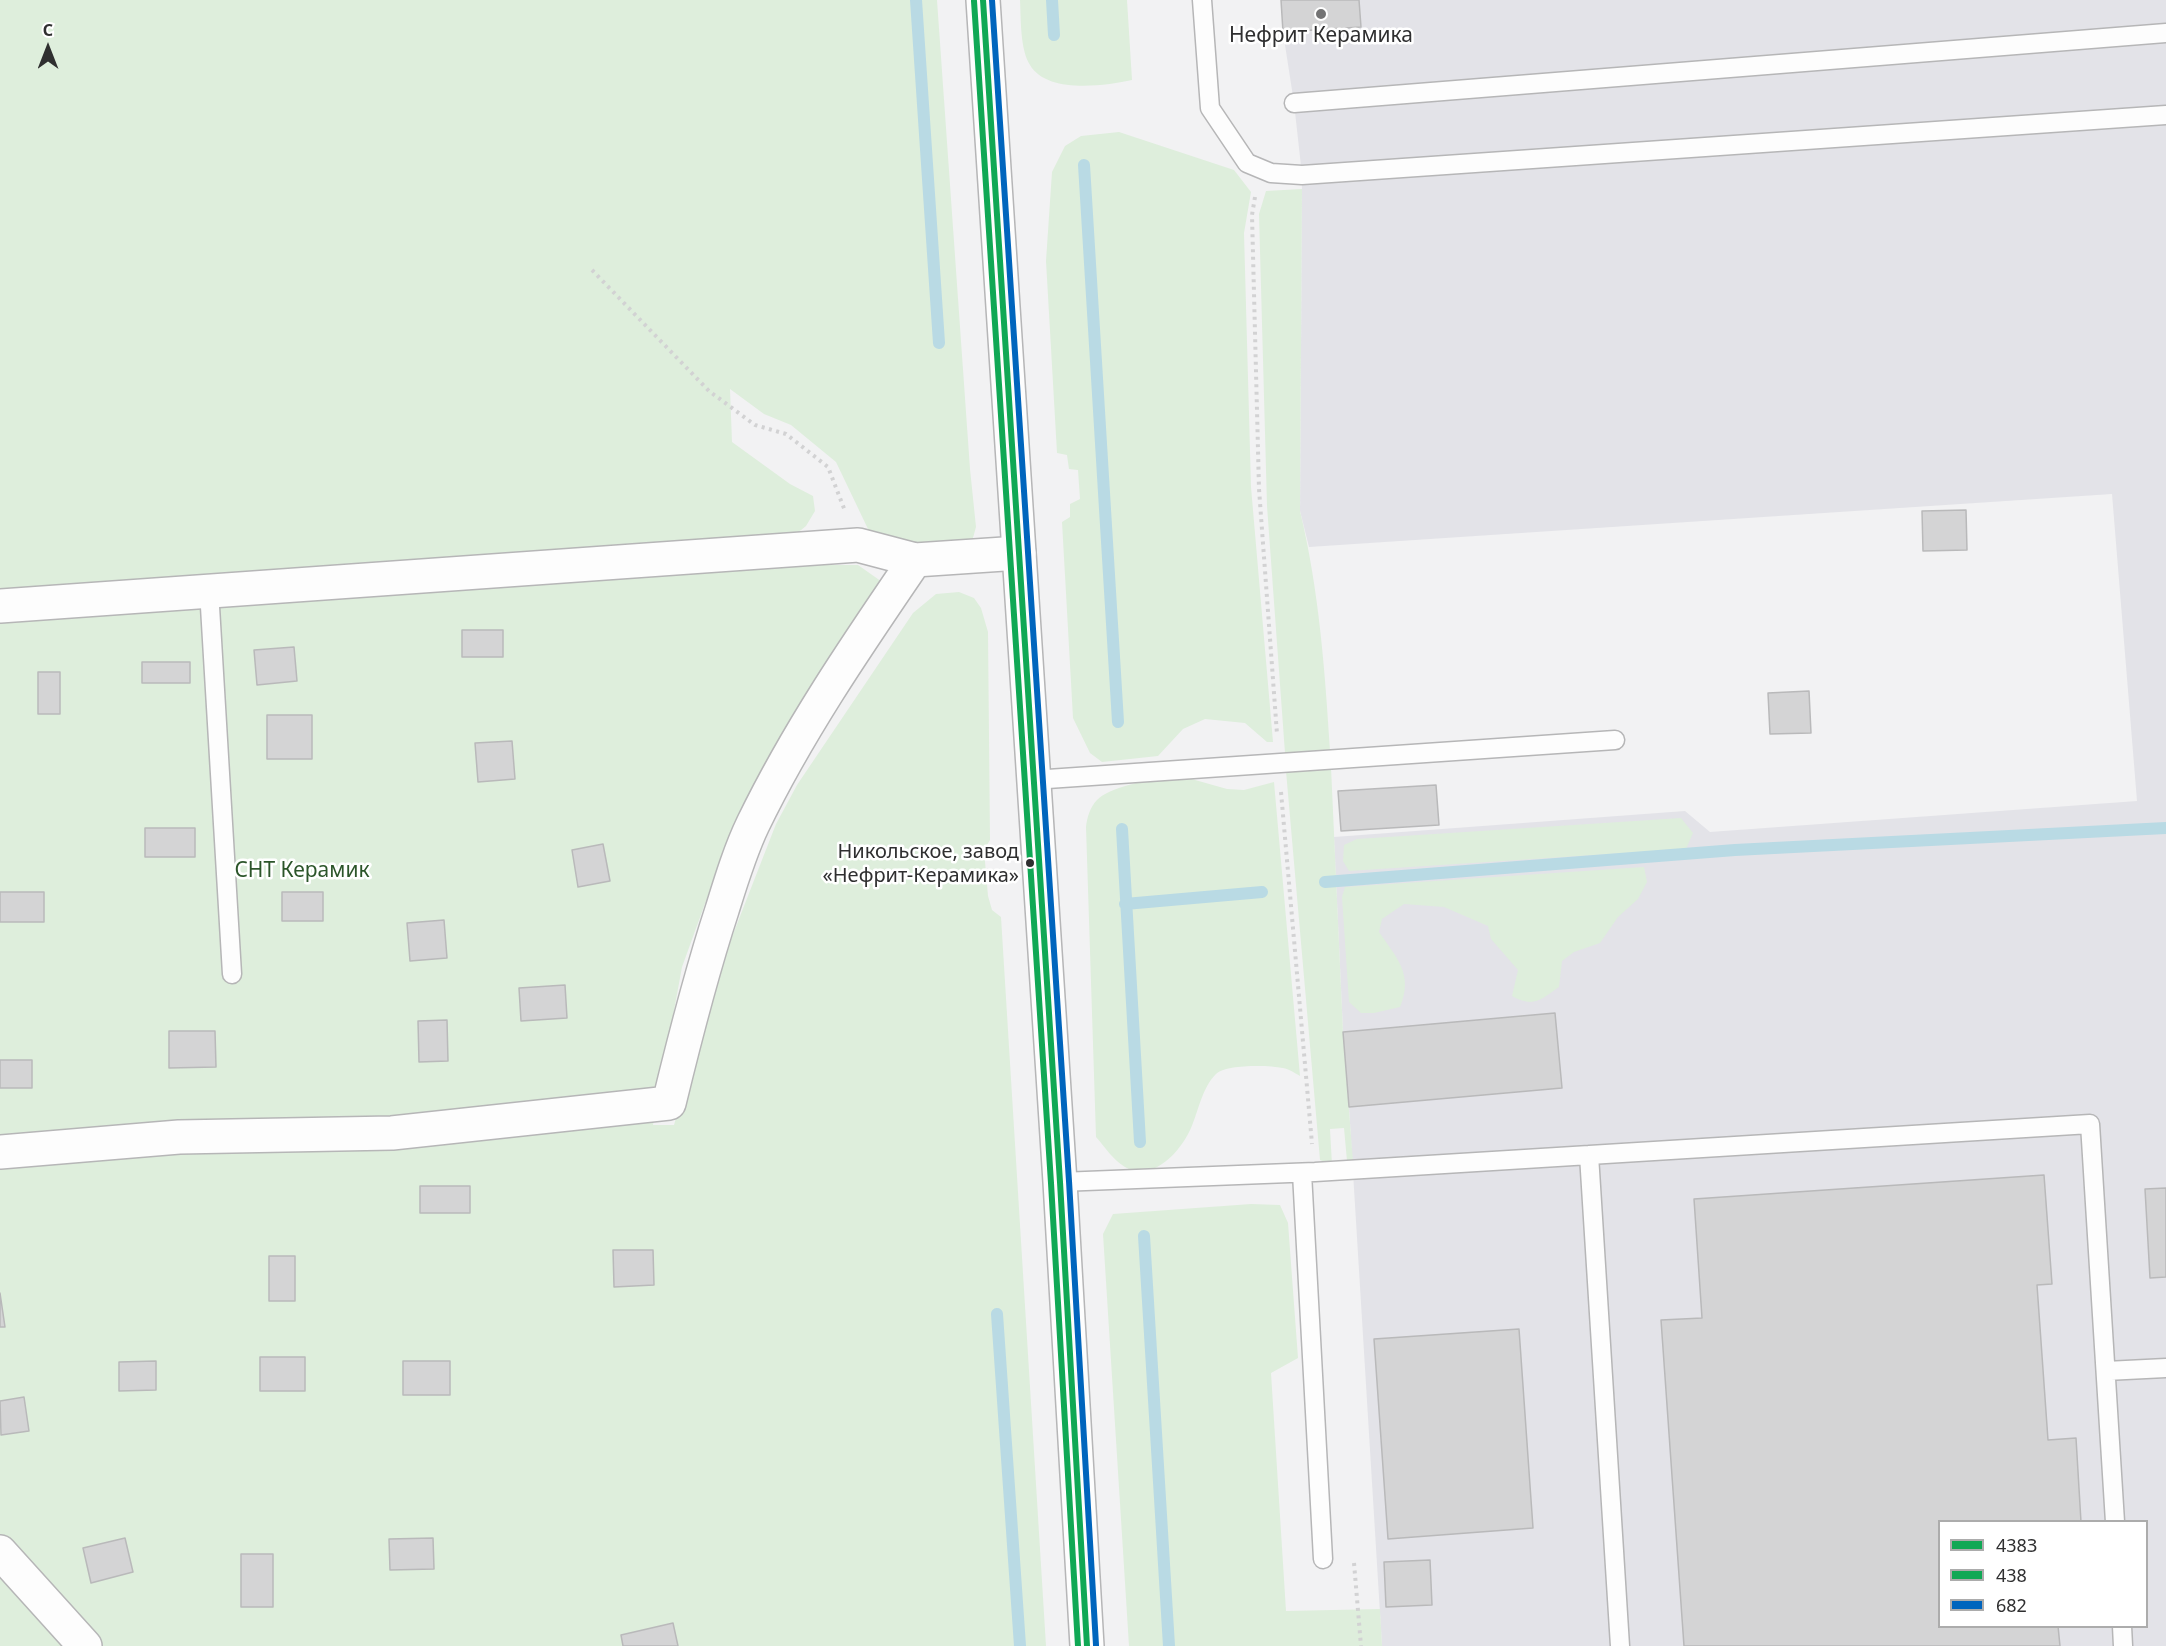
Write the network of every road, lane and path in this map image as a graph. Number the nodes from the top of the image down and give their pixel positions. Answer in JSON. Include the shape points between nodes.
{"nodes":[{"id":1,"x":983,"y":0,"type":"edge"},
{"id":2,"x":1202,"y":0,"type":"edge"},
{"id":3,"x":2166,"y":33,"type":"edge"},
{"id":4,"x":1294,"y":103,"type":"dead end"},
{"id":5,"x":2166,"y":115,"type":"edge"},
{"id":6,"x":1247,"y":163,"type":"junction"},
{"id":7,"x":592,"y":270,"type":"dead end"},
{"id":8,"x":858,"y":545,"type":"junction"},
{"id":9,"x":1019,"y":553,"type":"junction"},
{"id":10,"x":915,"y":560,"type":"junction"},
{"id":11,"x":209,"y":590,"type":"junction"},
{"id":12,"x":0,"y":606,"type":"edge"},
{"id":13,"x":1615,"y":740,"type":"dead end"},
{"id":14,"x":1279,"y":764,"type":"junction"},
{"id":15,"x":1033,"y":780,"type":"junction"},
{"id":16,"x":232,"y":974,"type":"dead end"},
{"id":17,"x":0,"y":1152,"type":"edge"},
{"id":18,"x":1589,"y":1155,"type":"junction"},
{"id":19,"x":1309,"y":1172,"type":"junction"},
{"id":20,"x":1060,"y":1182,"type":"junction"},
{"id":21,"x":2166,"y":1368,"type":"edge"},
{"id":22,"x":2106,"y":1371,"type":"junction"},
{"id":23,"x":2115,"y":1520,"type":"edge"},
{"id":24,"x":0,"y":1552,"type":"edge"},
{"id":25,"x":1323,"y":1559,"type":"dead end"},
{"id":26,"x":1354,"y":1563,"type":"dead end"},
{"id":27,"x":2122,"y":1628,"type":"edge"},
{"id":28,"x":85,"y":1646,"type":"edge"},
{"id":29,"x":1087,"y":1646,"type":"edge"},
{"id":30,"x":1361,"y":1646,"type":"edge"},
{"id":31,"x":1620,"y":1646,"type":"edge"},
{"id":32,"x":2123,"y":1646,"type":"edge"}],
"edges":[{"from":1,"to":9,"type":"street"},
{"from":2,"to":6,"type":"lane","via":[[1210,108]]},
{"from":3,"to":4,"type":"lane"},
{"from":5,"to":6,"type":"lane","via":[[1302,174],[1271,173]]},
{"from":6,"to":14,"type":"path","via":[[1257,186],[1252,215],[1259,489]]},
{"from":7,"to":8,"type":"path","via":[[709,391],[755,425],[786,434],[828,467]]},
{"from":8,"to":10,"type":"street"},
{"from":8,"to":11,"type":"street"},
{"from":9,"to":10,"type":"street"},
{"from":9,"to":15,"type":"street"},
{"from":10,"to":17,"type":"street","via":[[842,667],[752,826],[699,979],[669,1103],[393,1133],[179,1137]]},
{"from":11,"to":12,"type":"street"},
{"from":11,"to":16,"type":"lane"},
{"from":13,"to":14,"type":"lane"},
{"from":14,"to":15,"type":"lane"},
{"from":14,"to":19,"type":"path"},
{"from":15,"to":20,"type":"street"},
{"from":18,"to":19,"type":"lane"},
{"from":18,"to":22,"type":"lane","via":[[2090,1124]]},
{"from":18,"to":31,"type":"lane"},
{"from":19,"to":20,"type":"lane"},
{"from":19,"to":25,"type":"lane"},
{"from":20,"to":29,"type":"street"},
{"from":21,"to":22,"type":"lane"},
{"from":22,"to":23,"type":"lane"},
{"from":24,"to":28,"type":"street"},
{"from":26,"to":30,"type":"path"},
{"from":27,"to":32,"type":"lane"}]}
